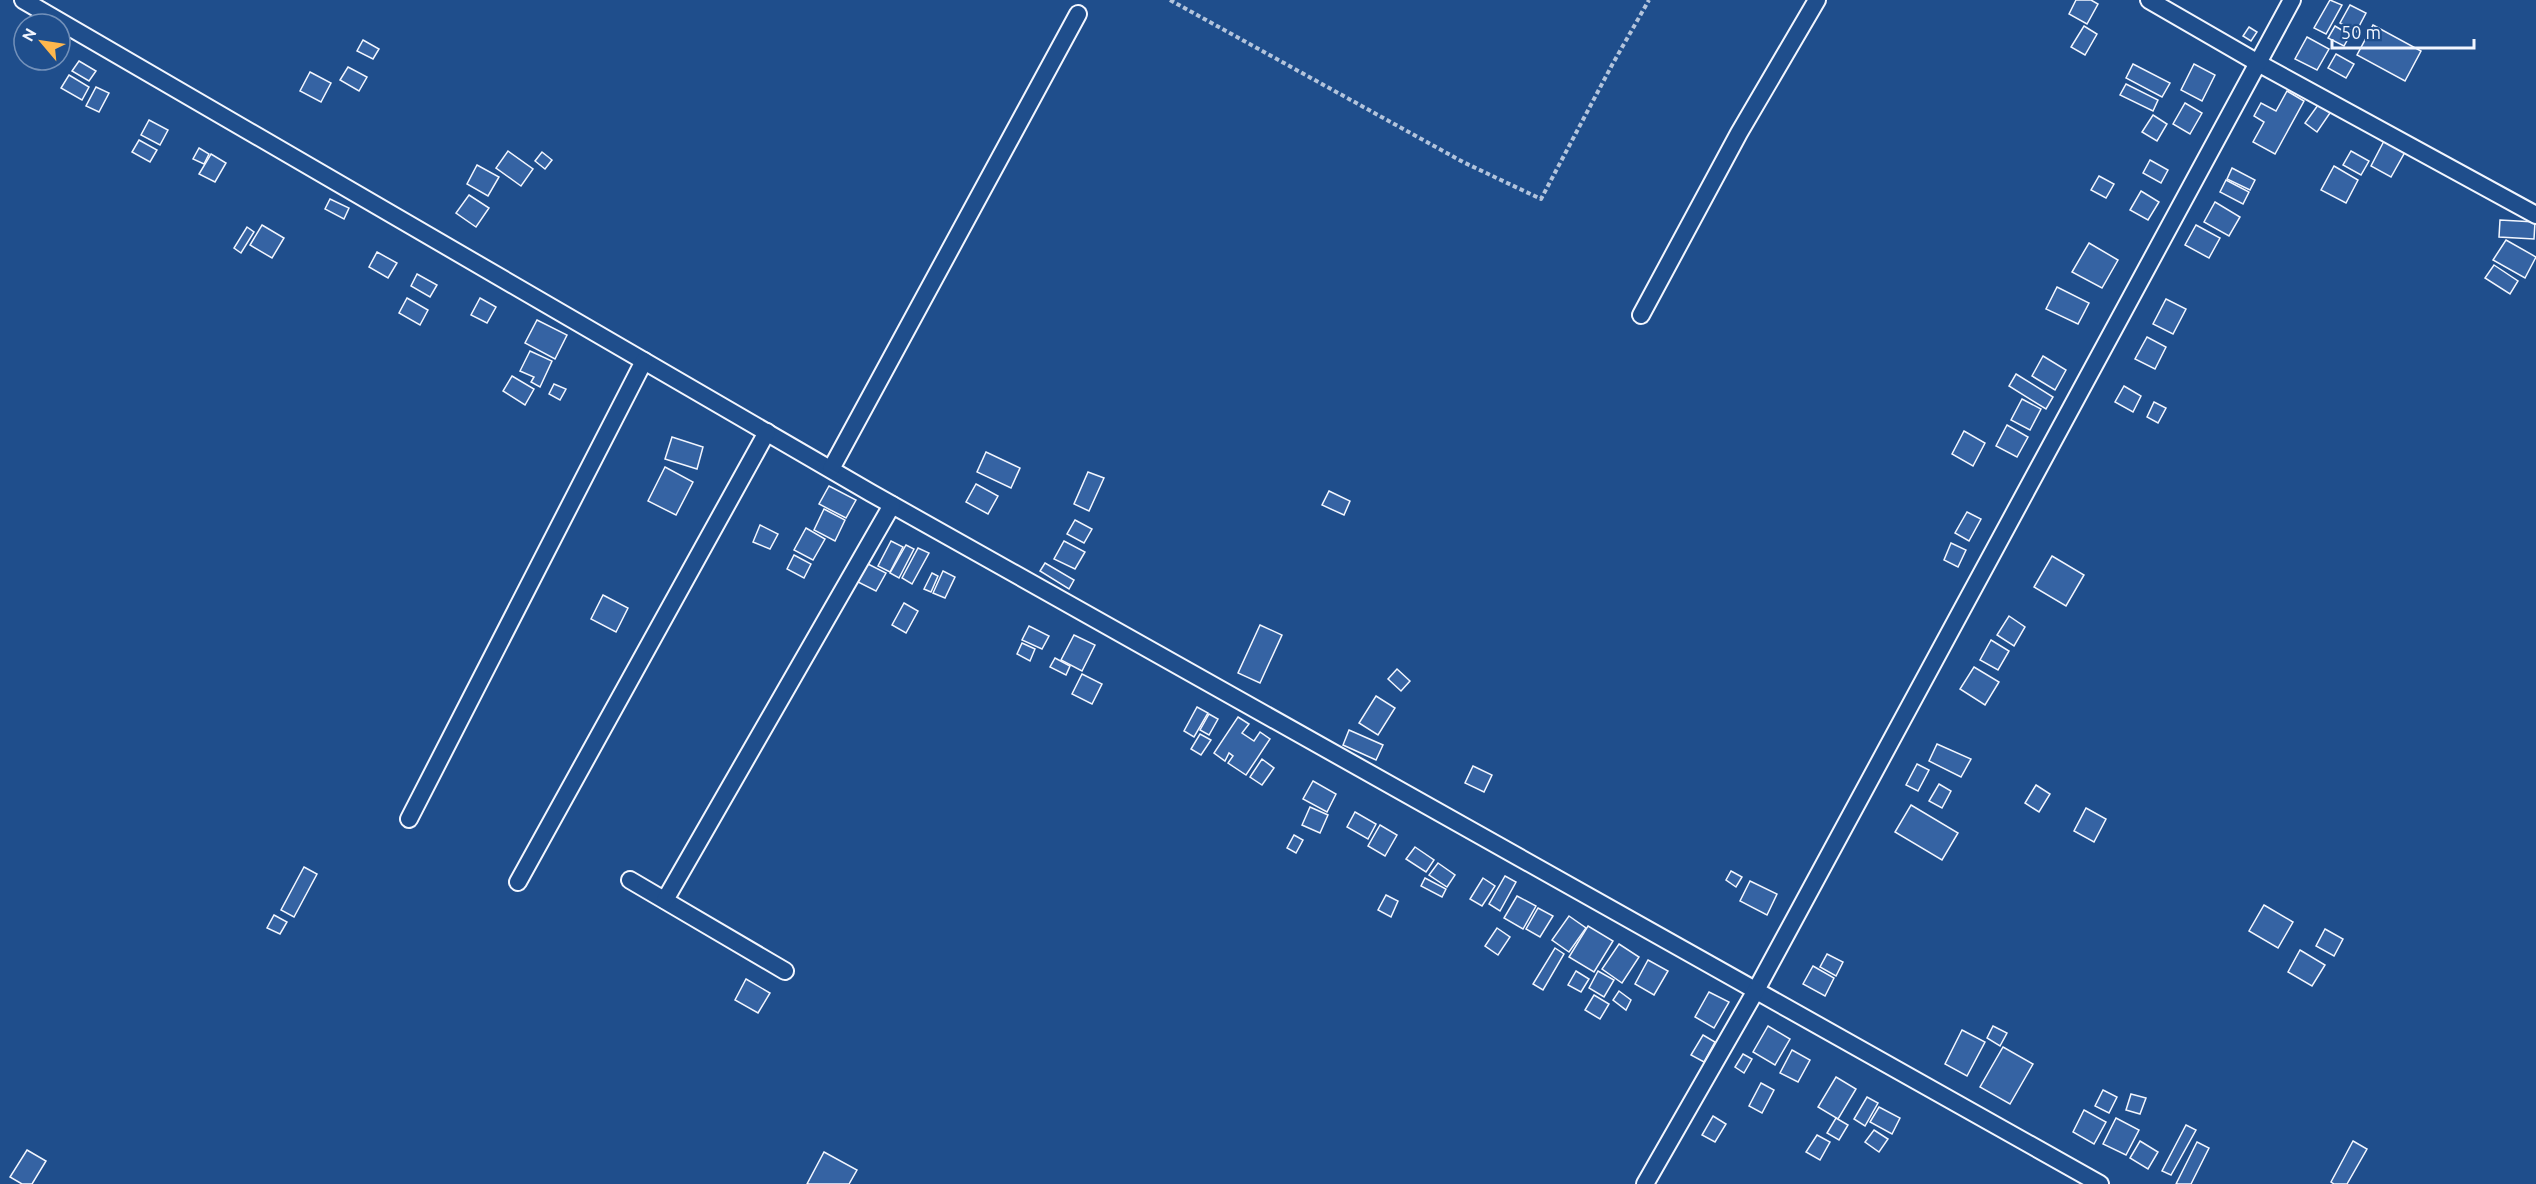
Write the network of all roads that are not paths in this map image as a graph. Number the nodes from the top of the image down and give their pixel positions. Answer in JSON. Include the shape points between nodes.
{"nodes":[{"id":1,"x":23,"y":0,"type":"edge"},
{"id":2,"x":1817,"y":0,"type":"edge"},
{"id":3,"x":2149,"y":0,"type":"edge"},
{"id":4,"x":2292,"y":0,"type":"edge"},
{"id":5,"x":1078,"y":14,"type":"dead end"},
{"id":6,"x":2258,"y":63,"type":"junction"},
{"id":7,"x":2536,"y":215,"type":"edge"},
{"id":8,"x":1641,"y":315,"type":"dead end"},
{"id":9,"x":644,"y":361,"type":"junction"},
{"id":10,"x":767,"y":432,"type":"junction"},
{"id":11,"x":831,"y":469,"type":"junction"},
{"id":12,"x":892,"y":505,"type":"junction"},
{"id":13,"x":409,"y":819,"type":"dead end"},
{"id":14,"x":630,"y":880,"type":"dead end"},
{"id":15,"x":518,"y":882,"type":"dead end"},
{"id":16,"x":665,"y":900,"type":"junction"},
{"id":17,"x":785,"y":971,"type":"dead end"},
{"id":18,"x":1755,"y":992,"type":"junction"},
{"id":19,"x":1645,"y":1184,"type":"edge"},
{"id":20,"x":2100,"y":1184,"type":"edge"}],
"edges":[{"from":1,"to":9,"type":"street"},
{"from":2,"to":8,"type":"street","via":[[1739,133]]},
{"from":3,"to":6,"type":"street"},
{"from":4,"to":6,"type":"street"},
{"from":5,"to":11,"type":"street"},
{"from":6,"to":7,"type":"street"},
{"from":6,"to":18,"type":"street"},
{"from":9,"to":10,"type":"street"},
{"from":9,"to":13,"type":"street"},
{"from":10,"to":11,"type":"street"},
{"from":10,"to":15,"type":"street"},
{"from":11,"to":12,"type":"street"},
{"from":12,"to":16,"type":"street"},
{"from":12,"to":18,"type":"street"},
{"from":14,"to":16,"type":"street"},
{"from":16,"to":17,"type":"street"},
{"from":18,"to":19,"type":"street"},
{"from":18,"to":20,"type":"street"}]}
